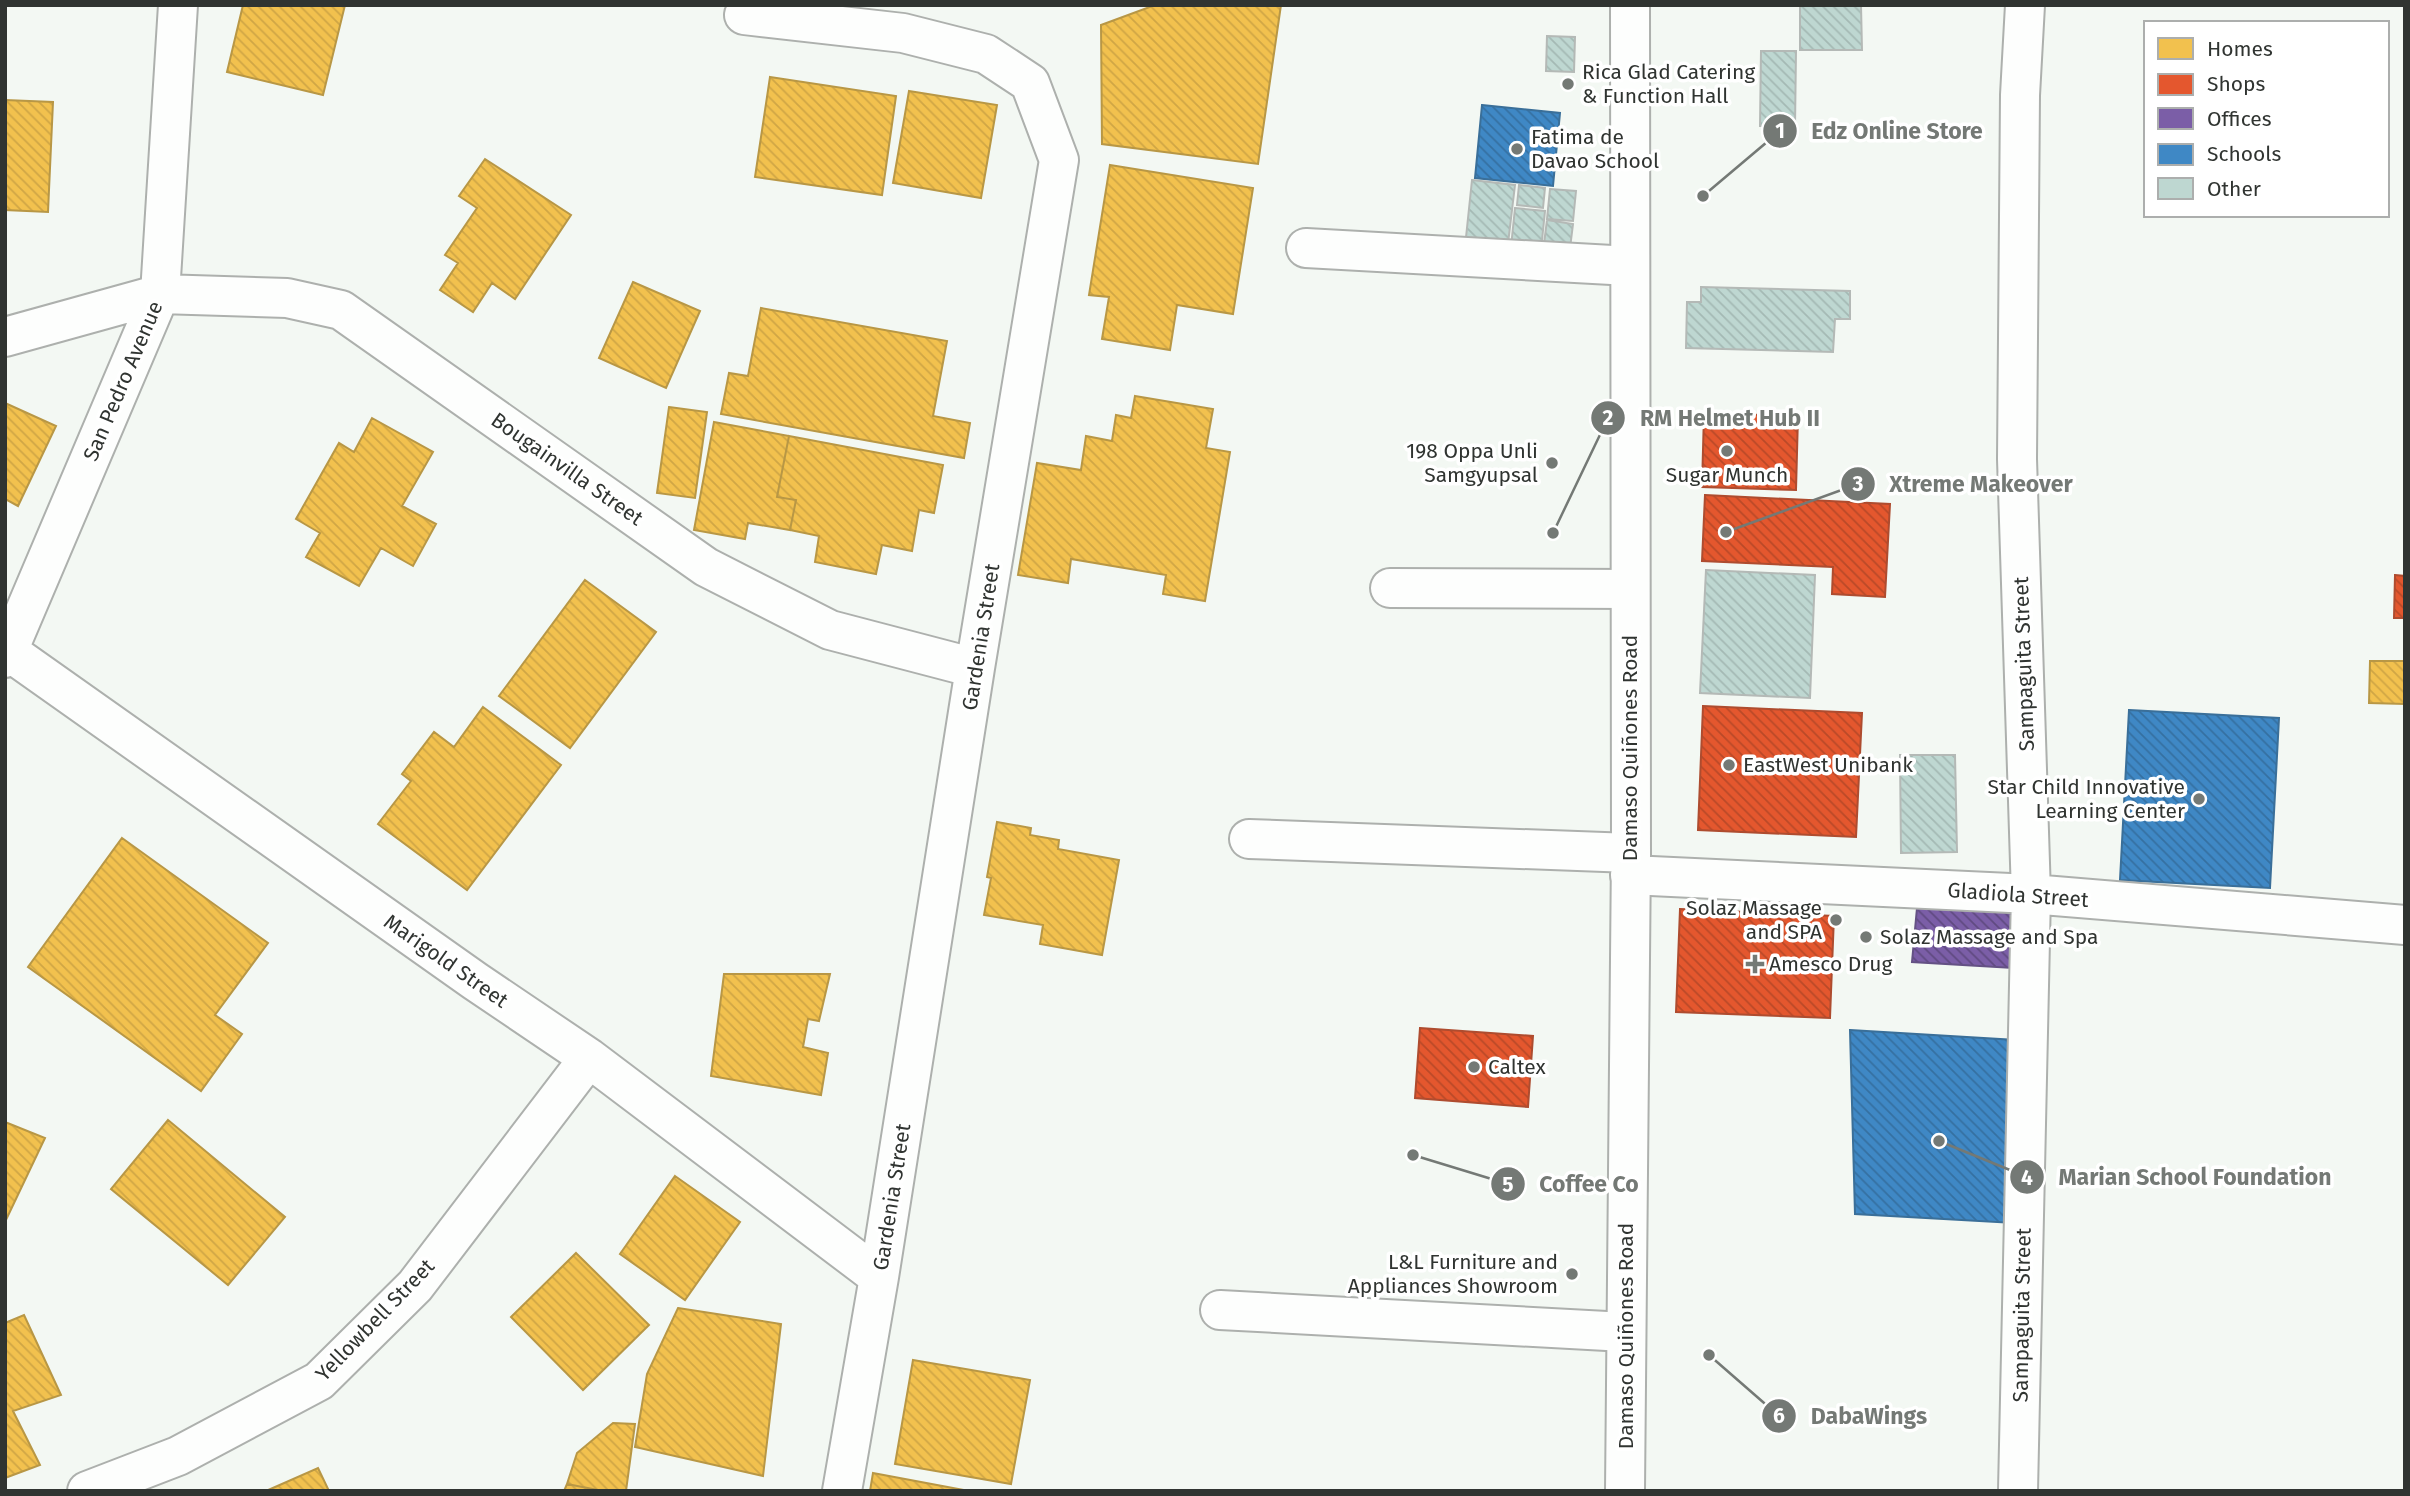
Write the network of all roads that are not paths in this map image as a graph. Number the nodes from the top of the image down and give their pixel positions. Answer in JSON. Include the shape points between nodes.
{"nodes":[{"id":1,"x":178,"y":5,"type":"edge"},
{"id":2,"x":1630,"y":5,"type":"edge"},
{"id":3,"x":2025,"y":5,"type":"edge"},
{"id":4,"x":744,"y":15,"type":"dead end"},
{"id":5,"x":1306,"y":248,"type":"dead end"},
{"id":6,"x":1630,"y":266,"type":"junction"},
{"id":7,"x":160,"y":294,"type":"junction"},
{"id":8,"x":5,"y":337,"type":"edge"},
{"id":9,"x":1390,"y":588,"type":"dead end"},
{"id":10,"x":1630,"y":589,"type":"junction"},
{"id":11,"x":7,"y":654,"type":"edge"},
{"id":12,"x":975,"y":668,"type":"junction"},
{"id":13,"x":1249,"y":839,"type":"dead end"},
{"id":14,"x":1630,"y":864,"type":"junction"},
{"id":15,"x":2031,"y":894,"type":"junction"},
{"id":16,"x":2405,"y":925,"type":"edge"},
{"id":17,"x":589,"y":1058,"type":"junction"},
{"id":18,"x":879,"y":1277,"type":"junction"},
{"id":19,"x":1220,"y":1310,"type":"dead end"},
{"id":20,"x":1625,"y":1332,"type":"junction"},
{"id":21,"x":87,"y":1491,"type":"edge"},
{"id":22,"x":842,"y":1491,"type":"edge"},
{"id":23,"x":1625,"y":1491,"type":"edge"},
{"id":24,"x":2018,"y":1491,"type":"edge"}],
"edges":[{"from":1,"to":7,"type":"street","name":"San Pedro Avenue"},
{"from":2,"to":6,"type":"street","name":"Damaso Quiñones Road"},
{"from":3,"to":15,"type":"street","name":"Sampaguita Street","via":[[2017,459]]},
{"from":4,"to":12,"type":"street","name":"Gardenia Street","via":[[903,33],[986,54],[1030,83],[1059,160]]},
{"from":5,"to":6,"type":"street"},
{"from":6,"to":10,"type":"street","name":"Damaso Quiñones Road"},
{"from":7,"to":8,"type":"street","name":"Bougainvilla Street"},
{"from":7,"to":11,"type":"street","name":"San Pedro Avenue"},
{"from":7,"to":12,"type":"street","name":"Bougainvilla Street","via":[[287,298],[341,310],[706,567],[830,630]]},
{"from":9,"to":10,"type":"street"},
{"from":10,"to":14,"type":"street","name":"Damaso Quiñones Road"},
{"from":11,"to":17,"type":"street","name":"Marigold Street"},
{"from":12,"to":18,"type":"street","name":"Gardenia Street"},
{"from":13,"to":14,"type":"street","name":"Gladiola Street"},
{"from":14,"to":15,"type":"street","name":"Gladiola Street"},
{"from":14,"to":20,"type":"street","name":"Damaso Quiñones Road"},
{"from":15,"to":16,"type":"street","name":"Gladiola Street"},
{"from":15,"to":24,"type":"street","name":"Sampaguita Street"},
{"from":17,"to":18,"type":"street","name":"Marigold Street"},
{"from":17,"to":21,"type":"street","name":"Yellowbell Street","via":[[415,1286],[319,1381],[178,1456]]},
{"from":18,"to":22,"type":"street","name":"Gardenia Street"},
{"from":19,"to":20,"type":"street"},
{"from":20,"to":23,"type":"street","name":"Damaso Quiñones Road"}]}
